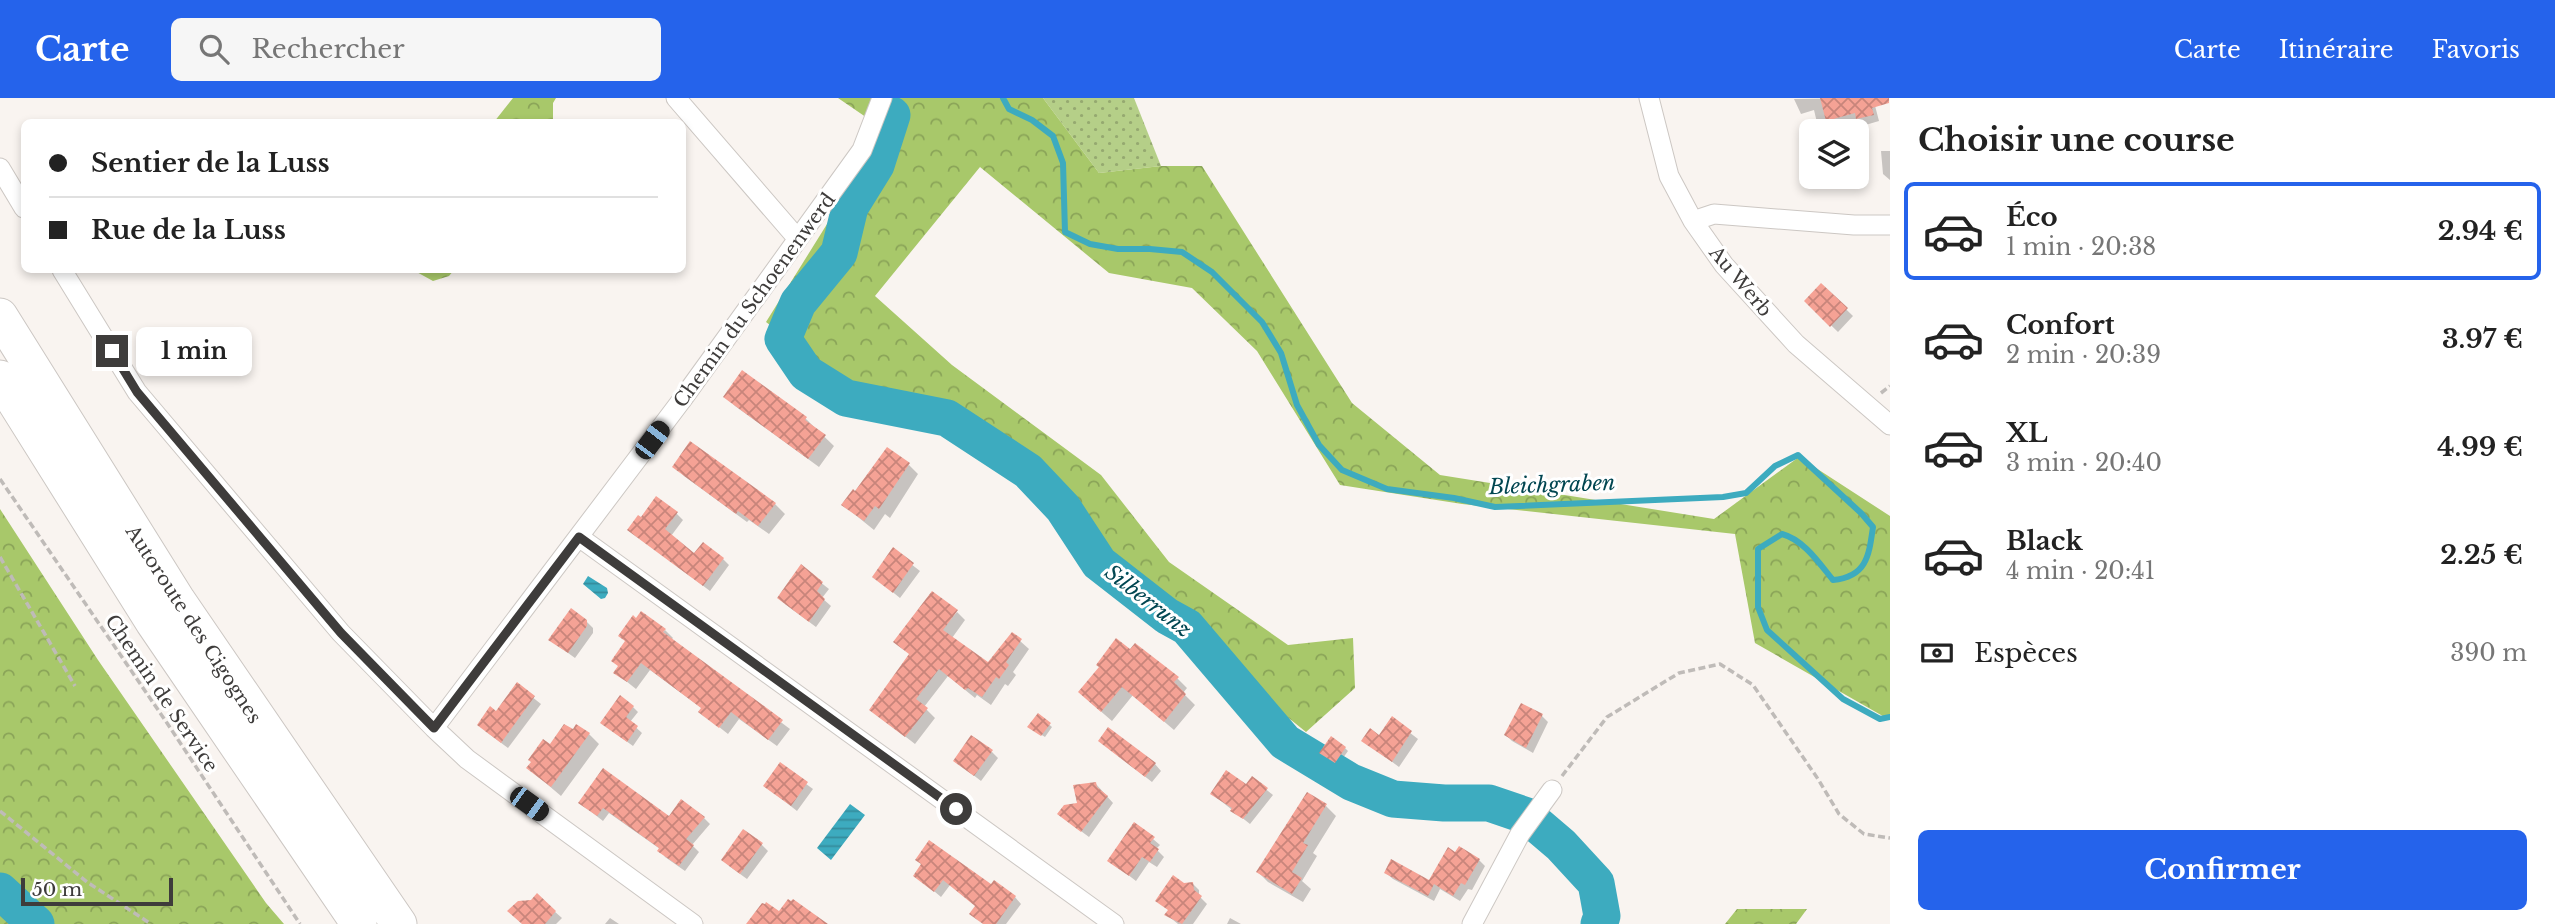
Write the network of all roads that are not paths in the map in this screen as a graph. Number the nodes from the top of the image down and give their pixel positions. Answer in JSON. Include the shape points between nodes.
{"nodes":[{"id":1,"x":676,"y":98,"type":"edge"},
{"id":2,"x":882,"y":98,"type":"edge"},
{"id":3,"x":1649,"y":98,"type":"edge"},
{"id":4,"x":0,"y":168,"type":"edge"},
{"id":5,"x":21,"y":203,"type":"edge"},
{"id":6,"x":1693,"y":221,"type":"junction"},
{"id":7,"x":1890,"y":225,"type":"edge"},
{"id":8,"x":797,"y":238,"type":"junction"},
{"id":9,"x":64,"y":273,"type":"edge"},
{"id":10,"x":0,"y":316,"type":"edge"},
{"id":11,"x":0,"y":378,"type":"edge"},
{"id":12,"x":1890,"y":425,"type":"edge"},
{"id":13,"x":579,"y":537,"type":"junction"},
{"id":14,"x":434,"y":728,"type":"junction"},
{"id":15,"x":1548,"y":795,"type":"road end"},
{"id":16,"x":359,"y":924,"type":"edge"},
{"id":17,"x":399,"y":924,"type":"edge"},
{"id":18,"x":693,"y":924,"type":"edge"},
{"id":19,"x":1114,"y":924,"type":"edge"},
{"id":20,"x":1472,"y":924,"type":"edge"}],
"edges":[{"from":1,"to":8,"type":"street"},
{"from":2,"to":8,"type":"street","name":"Chemin du Schoenenwerd","via":[[862,150]]},
{"from":3,"to":6,"type":"street","name":"Au Werb","via":[[1669,176]]},
{"from":4,"to":5,"type":"street"},
{"from":6,"to":7,"type":"street","via":[[1714,214]]},
{"from":6,"to":12,"type":"street","name":"Au Werb","via":[[1724,265],[1796,344]]},
{"from":8,"to":13,"type":"street","name":"Chemin du Schoenenwerd"},
{"from":9,"to":14,"type":"street","via":[[137,392],[341,633]]},
{"from":10,"to":17,"type":"highway","name":"Autoroute des Cigognes","via":[[178,601]]},
{"from":11,"to":16,"type":"highway","name":"Autoroute des Cigognes","via":[[153,622]]},
{"from":13,"to":14,"type":"street","name":"Chemin du Schoenenwerd"},
{"from":13,"to":19,"type":"street"},
{"from":14,"to":18,"type":"street","via":[[467,758]]},
{"from":15,"to":20,"type":"street","via":[[1520,834]]}]}
